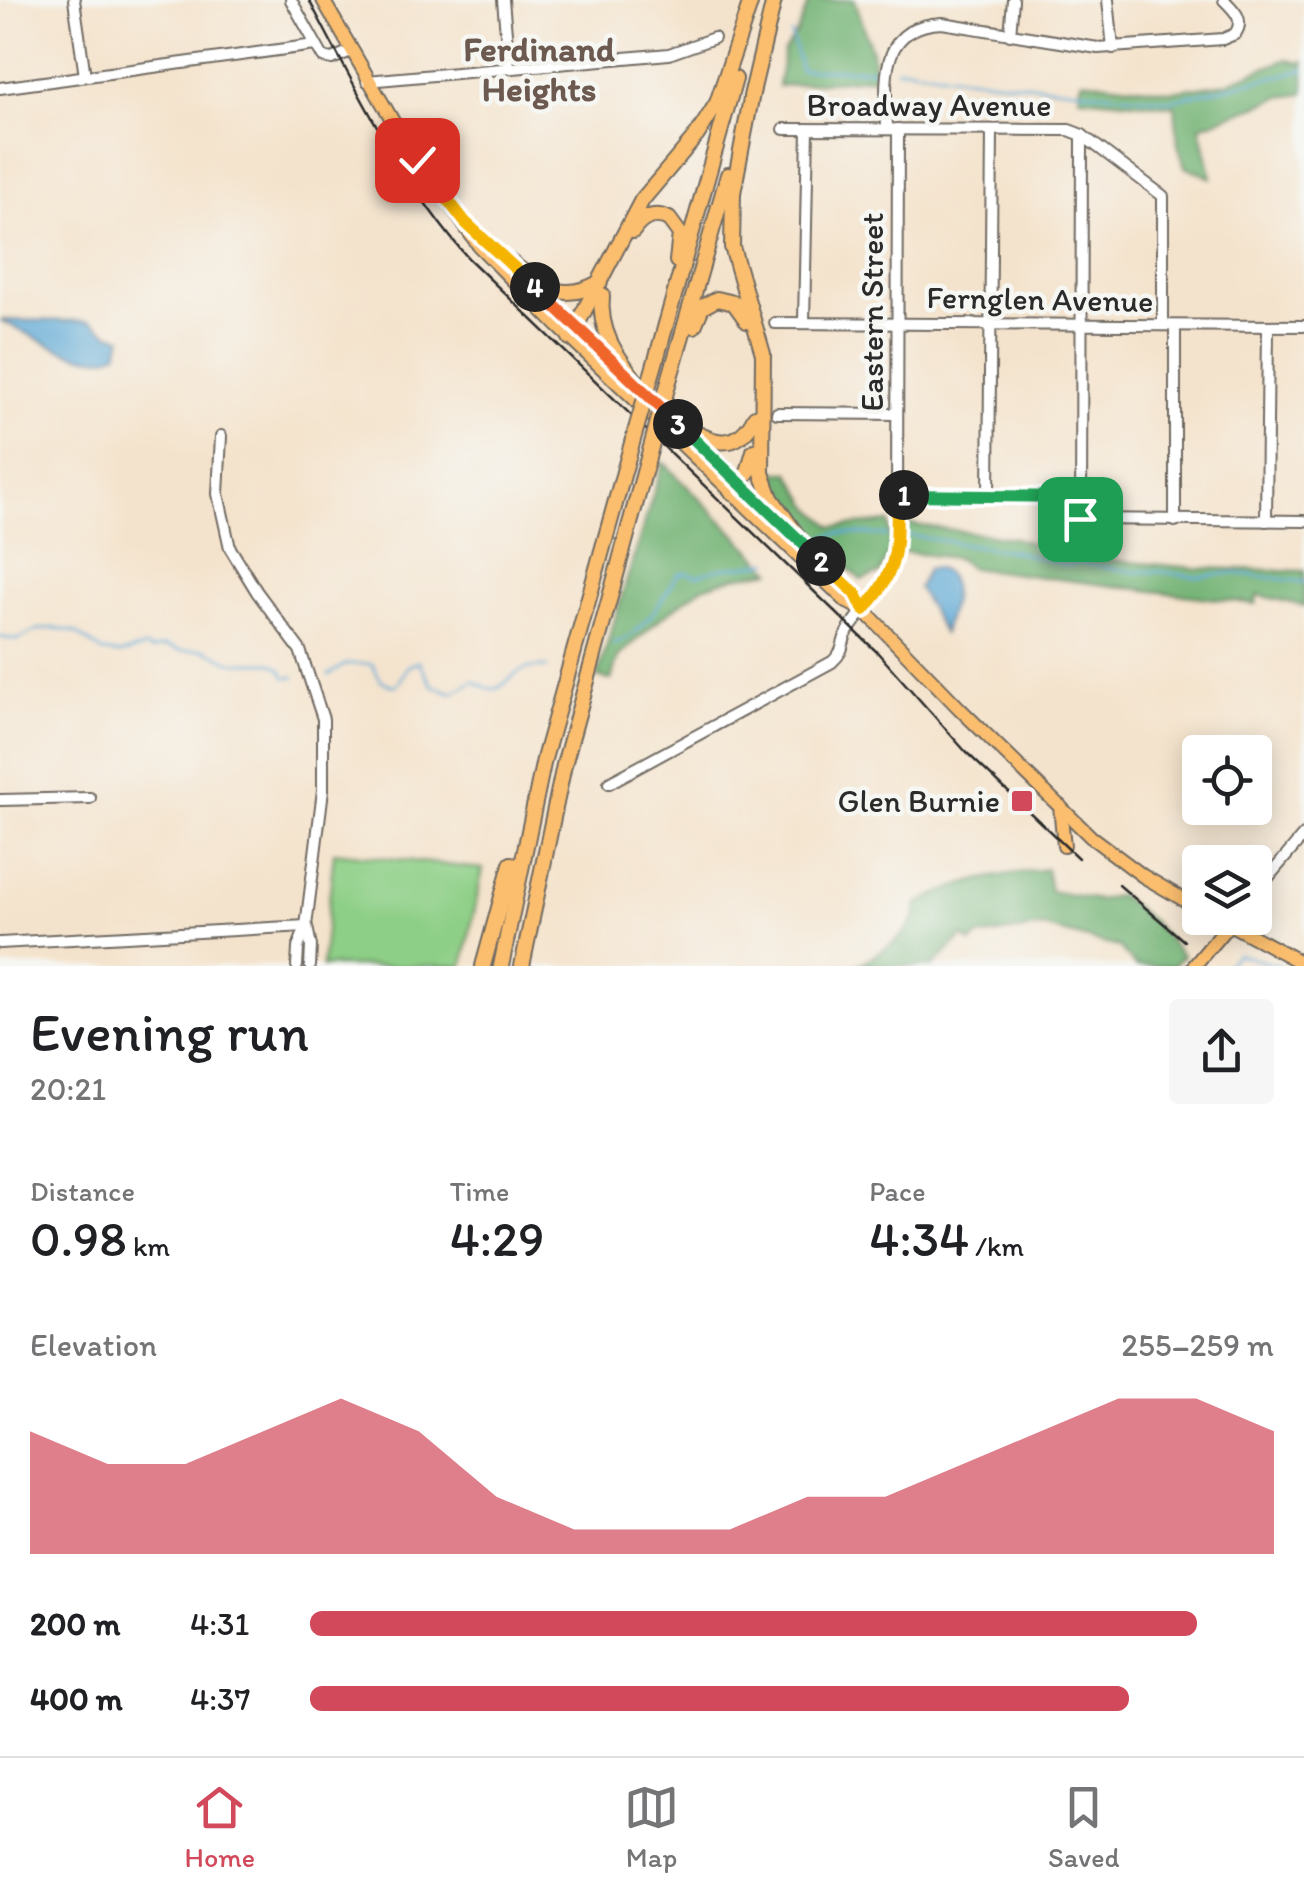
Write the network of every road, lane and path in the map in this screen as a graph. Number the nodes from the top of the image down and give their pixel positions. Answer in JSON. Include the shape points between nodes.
{"nodes":[{"id":1,"x":74,"y":0,"type":"edge"},
{"id":2,"x":291,"y":0,"type":"edge"},
{"id":3,"x":323,"y":0,"type":"edge"},
{"id":4,"x":503,"y":0,"type":"edge"},
{"id":5,"x":774,"y":0,"type":"edge"},
{"id":6,"x":1013,"y":0,"type":"edge"},
{"id":7,"x":1108,"y":0,"type":"edge"},
{"id":8,"x":1224,"y":0,"type":"edge"},
{"id":9,"x":750,"y":2,"type":"edge"},
{"id":10,"x":1010,"y":35,"type":"junction"},
{"id":11,"x":714,"y":38,"type":"dead end"},
{"id":12,"x":315,"y":45,"type":"junction"},
{"id":13,"x":1112,"y":48,"type":"junction"},
{"id":14,"x":351,"y":52,"type":"junction"},
{"id":15,"x":509,"y":66,"type":"junction"},
{"id":16,"x":84,"y":76,"type":"junction"},
{"id":17,"x":368,"y":80,"type":"junction"},
{"id":18,"x":0,"y":88,"type":"edge"},
{"id":19,"x":753,"y":88,"type":"junction"},
{"id":20,"x":784,"y":129,"type":"dead end"},
{"id":21,"x":808,"y":129,"type":"junction"},
{"id":22,"x":893,"y":130,"type":"junction"},
{"id":23,"x":992,"y":130,"type":"junction"},
{"id":24,"x":1082,"y":136,"type":"junction"},
{"id":25,"x":465,"y":222,"type":"junction"},
{"id":26,"x":510,"y":262,"type":"junction"},
{"id":27,"x":601,"y":288,"type":"junction"},
{"id":28,"x":775,"y":322,"type":"dead end"},
{"id":29,"x":804,"y":322,"type":"junction"},
{"id":30,"x":896,"y":323,"type":"junction"},
{"id":31,"x":990,"y":323,"type":"junction"},
{"id":32,"x":1083,"y":325,"type":"junction"},
{"id":33,"x":1169,"y":326,"type":"junction"},
{"id":34,"x":1268,"y":326,"type":"junction"},
{"id":35,"x":1304,"y":326,"type":"edge"},
{"id":36,"x":576,"y":334,"type":"junction"},
{"id":37,"x":662,"y":342,"type":"junction"},
{"id":38,"x":670,"y":381,"type":"junction"},
{"id":39,"x":644,"y":390,"type":"junction"},
{"id":40,"x":777,"y":413,"type":"dead end"},
{"id":41,"x":897,"y":414,"type":"junction"},
{"id":42,"x":755,"y":418,"type":"junction"},
{"id":43,"x":675,"y":421,"type":"junction"},
{"id":44,"x":222,"y":436,"type":"dead end"},
{"id":45,"x":760,"y":461,"type":"junction"},
{"id":46,"x":739,"y":490,"type":"junction"},
{"id":47,"x":897,"y":495,"type":"junction"},
{"id":48,"x":990,"y":496,"type":"junction"},
{"id":49,"x":1080,"y":497,"type":"junction"},
{"id":50,"x":1175,"y":521,"type":"junction"},
{"id":51,"x":1266,"y":521,"type":"junction"},
{"id":52,"x":1304,"y":521,"type":"edge"},
{"id":53,"x":802,"y":541,"type":"junction"},
{"id":54,"x":864,"y":610,"type":"junction"},
{"id":55,"x":544,"y":758,"type":"junction"},
{"id":56,"x":609,"y":783,"type":"dead end"},
{"id":57,"x":90,"y":798,"type":"dead end"},
{"id":58,"x":0,"y":800,"type":"edge"},
{"id":59,"x":1060,"y":806,"type":"junction"},
{"id":60,"x":1304,"y":835,"type":"edge"},
{"id":61,"x":1064,"y":846,"type":"dead end"},
{"id":62,"x":1272,"y":873,"type":"edge"},
{"id":63,"x":1182,"y":898,"type":"edge"},
{"id":64,"x":306,"y":926,"type":"junction"},
{"id":65,"x":1216,"y":935,"type":"edge"},
{"id":66,"x":1254,"y":935,"type":"edge"},
{"id":67,"x":0,"y":944,"type":"edge"},
{"id":68,"x":523,"y":962,"type":"edge"},
{"id":69,"x":1304,"y":964,"type":"edge"},
{"id":70,"x":297,"y":966,"type":"edge"},
{"id":71,"x":310,"y":966,"type":"edge"},
{"id":72,"x":483,"y":966,"type":"edge"},
{"id":73,"x":501,"y":966,"type":"edge"},
{"id":74,"x":1194,"y":966,"type":"edge"}],
"edges":[{"from":1,"to":16,"type":"street"},
{"from":2,"to":12,"type":"street"},
{"from":3,"to":14,"type":"main road"},
{"from":4,"to":15,"type":"street"},
{"from":5,"to":19,"type":"highway"},
{"from":6,"to":10,"type":"street"},
{"from":7,"to":13,"type":"street"},
{"from":8,"to":13,"type":"street","name":"Eastern Street","via":[[1240,18],[1232,36]]},
{"from":9,"to":27,"type":"highway","via":[[717,103],[642,200]]},
{"from":9,"to":37,"type":"highway","via":[[722,135]]},
{"from":10,"to":13,"type":"street","name":"Eastern Street"},
{"from":10,"to":22,"type":"street","name":"Eastern Street","via":[[942,23],[905,35],[888,62]]},
{"from":11,"to":15,"type":"street","via":[[669,54]]},
{"from":12,"to":14,"type":"street","via":[[330,59]]},
{"from":12,"to":16,"type":"street"},
{"from":14,"to":17,"type":"main road"},
{"from":15,"to":17,"type":"street"},
{"from":16,"to":18,"type":"street"},
{"from":17,"to":25,"type":"main road"},
{"from":19,"to":38,"type":"highway"},
{"from":19,"to":45,"type":"highway","via":[[731,229],[737,272],[762,348]]},
{"from":20,"to":21,"type":"street","name":"Broadway Avenue"},
{"from":21,"to":22,"type":"street","name":"Broadway Avenue"},
{"from":21,"to":29,"type":"street"},
{"from":22,"to":23,"type":"street","name":"Broadway Avenue"},
{"from":22,"to":30,"type":"street","name":"Eastern Street"},
{"from":23,"to":24,"type":"street","name":"Broadway Avenue","via":[[1069,130]]},
{"from":23,"to":31,"type":"street"},
{"from":24,"to":32,"type":"street"},
{"from":24,"to":33,"type":"street","name":"Broadway Avenue","via":[[1163,196]]},
{"from":25,"to":26,"type":"main road"},
{"from":25,"to":36,"type":"main road","via":[[491,259]]},
{"from":26,"to":27,"type":"highway","via":[[561,293]]},
{"from":26,"to":36,"type":"main road"},
{"from":27,"to":36,"type":"highway"},
{"from":27,"to":37,"type":"highway","via":[[640,221],[672,221],[680,244]]},
{"from":27,"to":39,"type":"highway","via":[[605,335]]},
{"from":28,"to":29,"type":"street","name":"Fernglen Avenue"},
{"from":29,"to":30,"type":"street","name":"Fernglen Avenue"},
{"from":30,"to":31,"type":"street","name":"Fernglen Avenue"},
{"from":30,"to":41,"type":"street","name":"Eastern Street"},
{"from":31,"to":32,"type":"street","name":"Fernglen Avenue"},
{"from":31,"to":48,"type":"street"},
{"from":32,"to":33,"type":"street","name":"Fernglen Avenue"},
{"from":32,"to":49,"type":"street"},
{"from":33,"to":34,"type":"street","name":"Fernglen Avenue"},
{"from":33,"to":50,"type":"street"},
{"from":34,"to":35,"type":"street","name":"Fernglen Avenue"},
{"from":34,"to":51,"type":"street"},
{"from":36,"to":39,"type":"main road"},
{"from":36,"to":46,"type":"main road"},
{"from":37,"to":55,"type":"highway","bridge":true},
{"from":38,"to":42,"type":"highway","via":[[700,310],[712,300],[730,300],[743,312],[754,342]]},
{"from":38,"to":68,"type":"highway","bridge":true,"via":[[572,732]]},
{"from":39,"to":43,"type":"main road"},
{"from":40,"to":41,"type":"street"},
{"from":41,"to":47,"type":"street","name":"Eastern Street"},
{"from":42,"to":43,"type":"highway","via":[[743,434],[723,442]]},
{"from":42,"to":46,"type":"highway","via":[[753,459]]},
{"from":43,"to":46,"type":"main road"},
{"from":44,"to":64,"type":"street","via":[[218,494],[230,548],[300,650],[323,719],[323,790]]},
{"from":45,"to":46,"type":"highway"},
{"from":45,"to":53,"type":"highway","via":[[768,492]]},
{"from":46,"to":53,"type":"main road"},
{"from":46,"to":54,"type":"main road","via":[[848,602]]},
{"from":47,"to":48,"type":"street"},
{"from":47,"to":54,"type":"street","name":"Eastern Street","via":[[894,564]]},
{"from":48,"to":49,"type":"street"},
{"from":49,"to":50,"type":"street","via":[[1080,519]]},
{"from":50,"to":51,"type":"street"},
{"from":51,"to":52,"type":"street"},
{"from":53,"to":54,"type":"main road"},
{"from":54,"to":56,"type":"street","via":[[845,633],[840,654],[824,667]]},
{"from":54,"to":59,"type":"main road"},
{"from":55,"to":72,"type":"highway"},
{"from":55,"to":73,"type":"highway"},
{"from":57,"to":58,"type":"street"},
{"from":59,"to":61,"type":"main road"},
{"from":59,"to":63,"type":"main road","via":[[1110,854]]},
{"from":60,"to":62,"type":"street"},
{"from":64,"to":67,"type":"street"},
{"from":64,"to":70,"type":"street"},
{"from":64,"to":71,"type":"street"},
{"from":65,"to":74,"type":"main road"},
{"from":66,"to":69,"type":"main road"}]}
